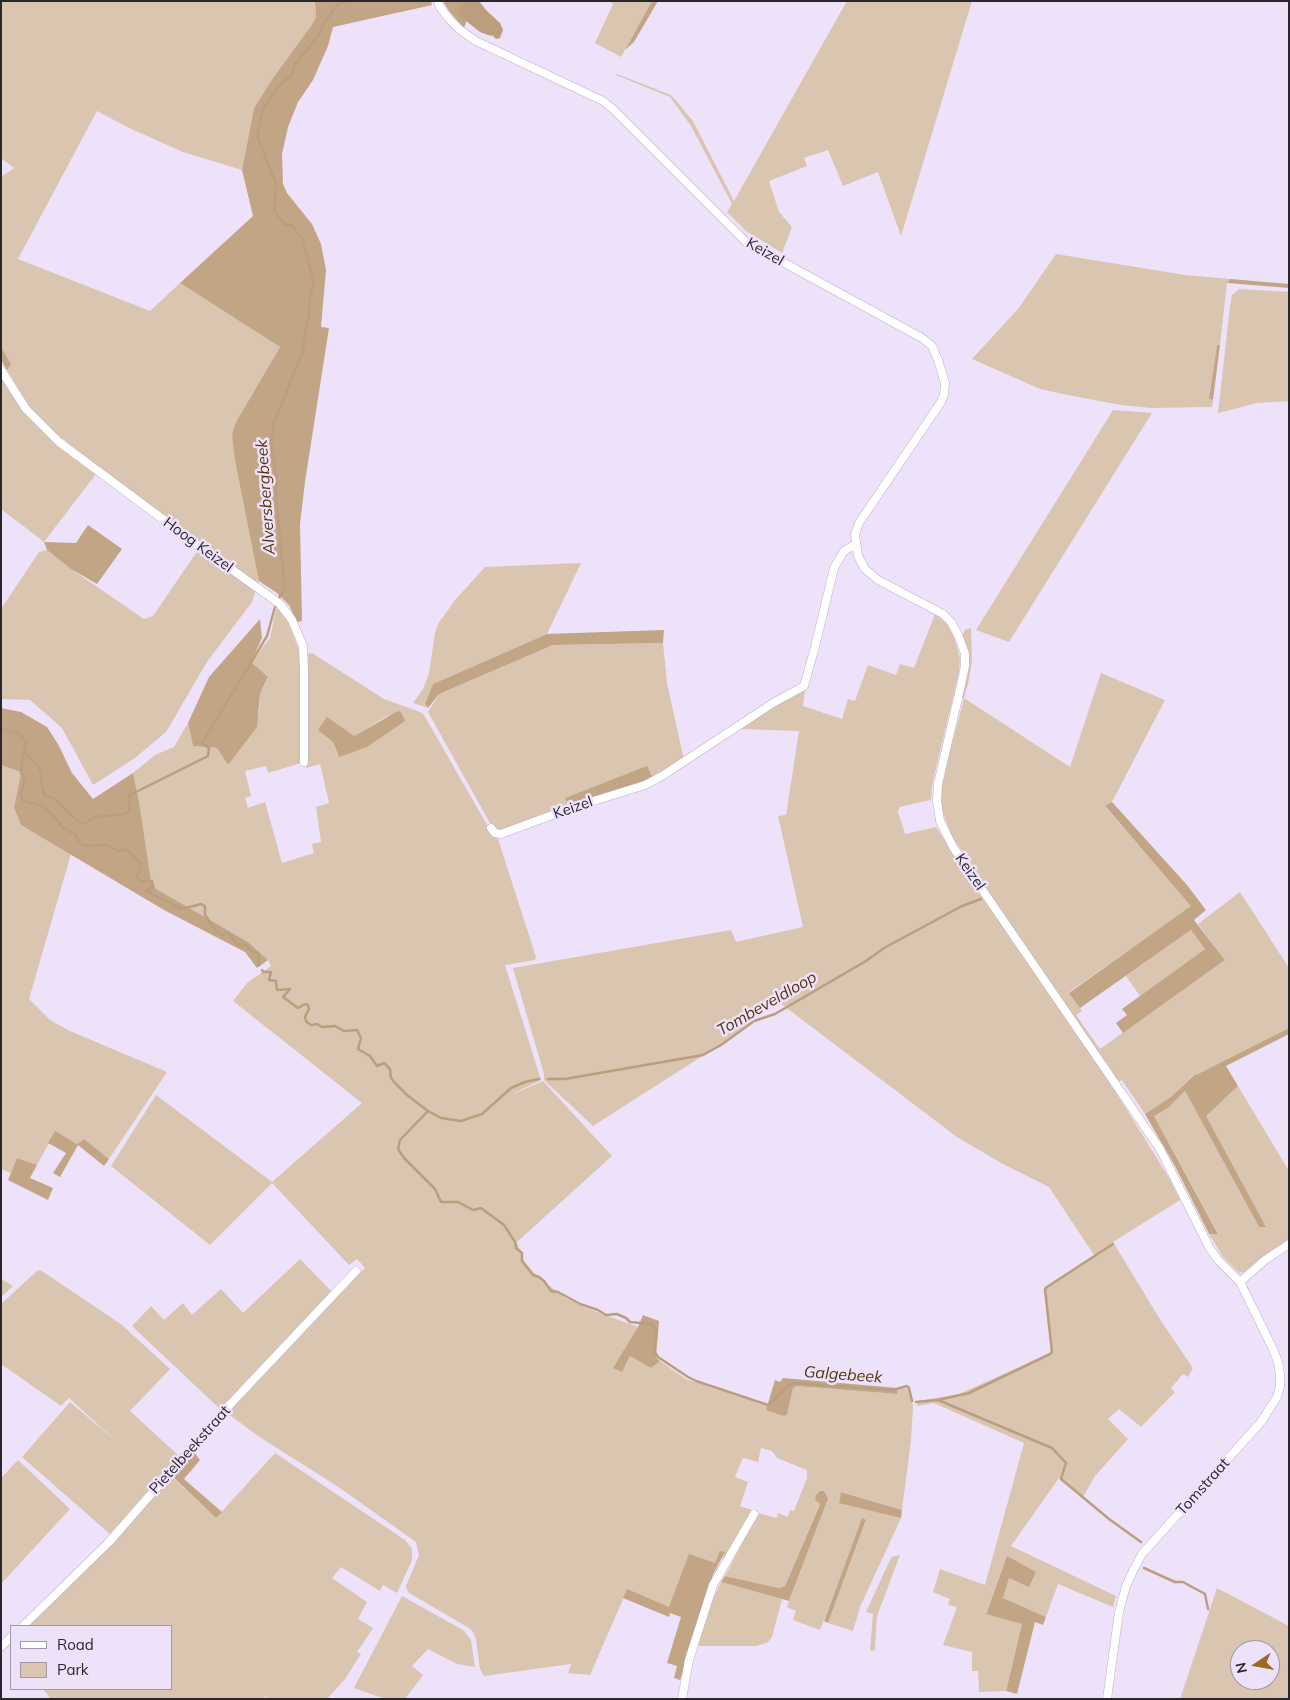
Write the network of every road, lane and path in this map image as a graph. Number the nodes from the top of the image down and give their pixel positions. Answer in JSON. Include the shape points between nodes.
{"nodes":[{"id":1,"x":438,"y":1,"type":"edge"},
{"id":2,"x":1,"y":370,"type":"edge"},
{"id":3,"x":856,"y":544,"type":"junction"},
{"id":4,"x":304,"y":762,"type":"dead end"},
{"id":5,"x":491,"y":828,"type":"dead end"},
{"id":6,"x":1185,"y":1200,"type":"joint"},
{"id":7,"x":1289,"y":1244,"type":"edge"},
{"id":8,"x":356,"y":1271,"type":"dead end"},
{"id":9,"x":1240,"y":1282,"type":"junction"},
{"id":10,"x":754,"y":1514,"type":"dead end"},
{"id":11,"x":24,"y":1625,"type":"edge"},
{"id":12,"x":10,"y":1638,"type":"edge"},
{"id":13,"x":1,"y":1647,"type":"edge"},
{"id":14,"x":682,"y":1699,"type":"edge"},
{"id":15,"x":1107,"y":1699,"type":"edge"}],
"edges":[{"from":1,"to":3,"type":"street","name":"Keizel","via":[[455,25],[476,41],[603,101],[746,242],[932,346],[944,377],[944,395],[859,523]]},
{"from":2,"to":4,"type":"street","name":"Hoog Keizel","via":[[26,409],[59,442],[280,604],[292,620],[303,646]]},
{"from":3,"to":5,"type":"street","name":"Keizel","via":[[844,551],[834,568],[804,686],[645,785],[501,834]]},
{"from":3,"to":6,"type":"street","name":"Keizel","via":[[862,564],[872,576],[944,614],[959,637],[965,666],[938,784],[940,822],[953,847],[1160,1149]]},
{"from":6,"to":9,"type":"street","name":"Tomstraat","via":[[1209,1247]]},
{"from":7,"to":9,"type":"street"},
{"from":8,"to":11,"type":"street","name":"Pietelbeekstraat","via":[[222,1413],[109,1542]]},
{"from":9,"to":15,"type":"street","name":"Tomstraat","via":[[1278,1362],[1280,1386],[1261,1422],[1142,1554],[1126,1586],[1119,1612]]},
{"from":10,"to":14,"type":"street","via":[[713,1585],[689,1660]]},
{"from":12,"to":13,"type":"street"}]}
